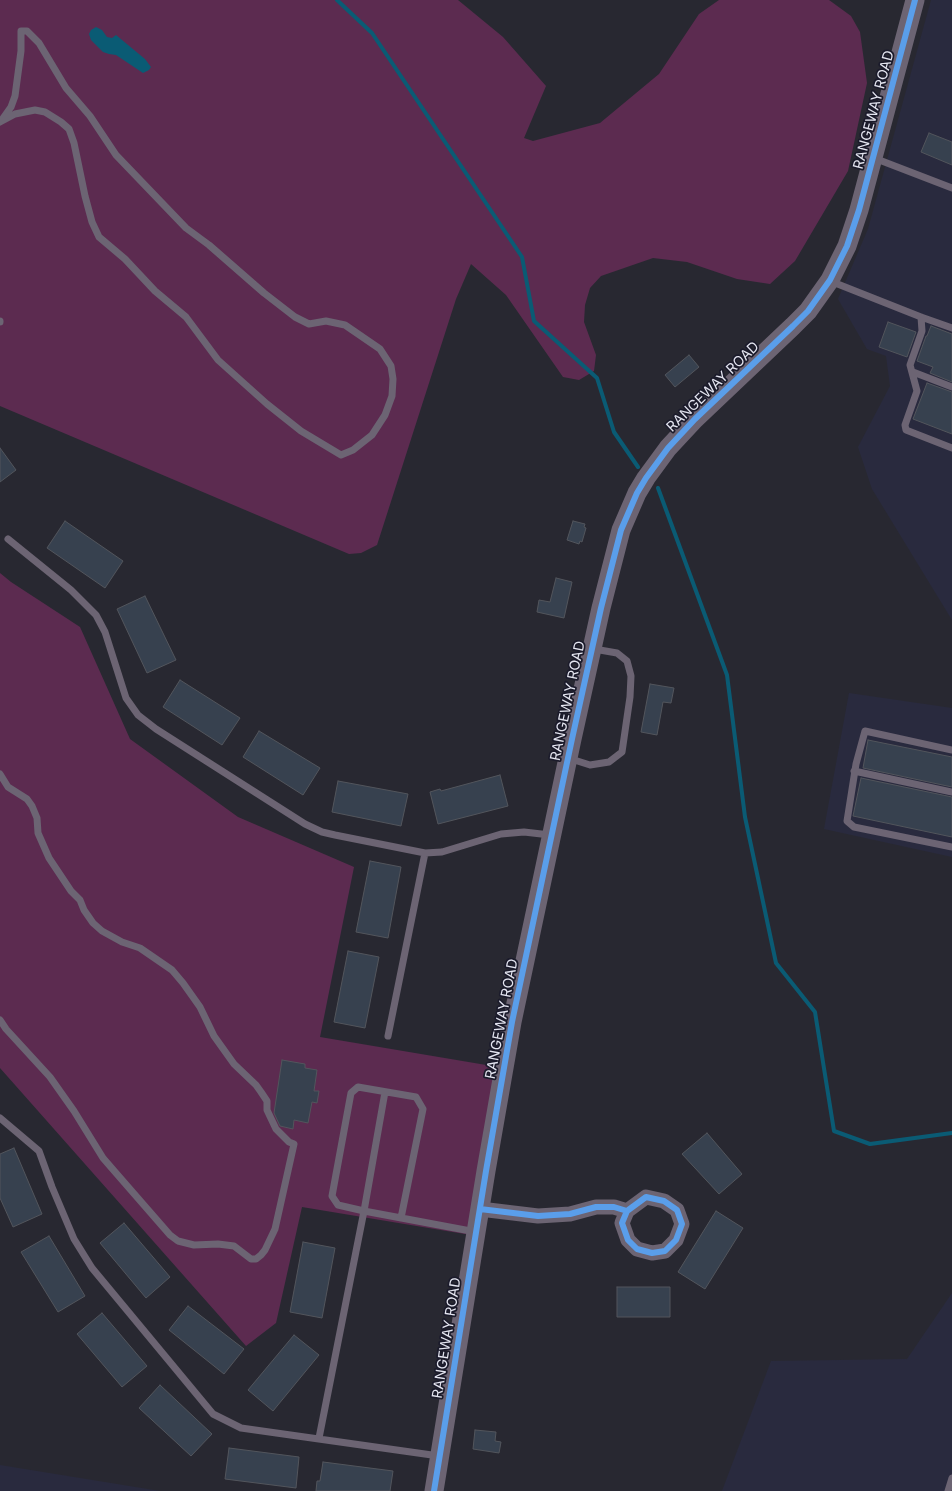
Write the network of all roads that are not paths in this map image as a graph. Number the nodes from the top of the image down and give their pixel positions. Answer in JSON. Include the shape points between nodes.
{"nodes":[{"id":1,"x":915,"y":0,"type":"edge"},
{"id":2,"x":0,"y":122,"type":"edge"},
{"id":3,"x":874,"y":158,"type":"junction"},
{"id":4,"x":952,"y":188,"type":"edge"},
{"id":5,"x":830,"y":280,"type":"junction"},
{"id":6,"x":921,"y":317,"type":"junction"},
{"id":7,"x":952,"y":328,"type":"edge"},
{"id":8,"x":913,"y":372,"type":"junction"},
{"id":9,"x":952,"y":387,"type":"edge"},
{"id":10,"x":952,"y":448,"type":"edge"},
{"id":11,"x":8,"y":538,"type":"dead end"},
{"id":12,"x":592,"y":649,"type":"junction"},
{"id":13,"x":952,"y":750,"type":"edge"},
{"id":14,"x":568,"y":758,"type":"junction"},
{"id":15,"x":854,"y":771,"type":"junction"},
{"id":16,"x":0,"y":774,"type":"edge"},
{"id":17,"x":952,"y":792,"type":"edge"},
{"id":18,"x":552,"y":835,"type":"junction"},
{"id":19,"x":952,"y":847,"type":"edge"},
{"id":20,"x":424,"y":853,"type":"junction"},
{"id":21,"x":0,"y":1020,"type":"edge"},
{"id":22,"x":388,"y":1036,"type":"dead end"},
{"id":23,"x":385,"y":1092,"type":"junction"},
{"id":24,"x":0,"y":1118,"type":"edge"},
{"id":25,"x":480,"y":1209,"type":"junction"},
{"id":26,"x":364,"y":1211,"type":"junction"},
{"id":27,"x":627,"y":1211,"type":"dead end"},
{"id":28,"x":401,"y":1218,"type":"junction"},
{"id":29,"x":476,"y":1232,"type":"junction"},
{"id":30,"x":319,"y":1438,"type":"junction"},
{"id":31,"x":440,"y":1456,"type":"junction"},
{"id":32,"x":952,"y":1478,"type":"edge"},
{"id":33,"x":434,"y":1491,"type":"edge"},
{"id":34,"x":948,"y":1491,"type":"edge"}],
"edges":[{"from":1,"to":3,"type":"street","name":"RANGEWAY ROAD"},
{"from":2,"to":2,"type":"lane","via":[[15,114],[35,110],[45,112],[69,129],[92,222],[99,237],[186,317],[218,360],[267,404],[301,431],[341,455],[353,450],[372,435],[385,415],[392,396],[391,366],[380,349],[345,325],[326,320],[309,324],[296,317],[264,294],[210,245],[186,228],[116,155],[90,116],[66,88],[39,43],[27,31],[21,31],[15,96]]},
{"from":3,"to":4,"type":"lane"},
{"from":3,"to":5,"type":"street","name":"RANGEWAY ROAD","via":[[849,239]]},
{"from":5,"to":6,"type":"lane"},
{"from":5,"to":12,"type":"street","name":"RANGEWAY ROAD","via":[[808,311],[695,419],[668,448],[646,478],[621,530]]},
{"from":6,"to":7,"type":"lane"},
{"from":6,"to":8,"type":"lane","via":[[922,331],[910,365]]},
{"from":8,"to":9,"type":"lane"},
{"from":8,"to":10,"type":"lane","via":[[917,391],[905,425],[906,430]]},
{"from":11,"to":20,"type":"lane","via":[[96,614],[105,632],[126,698],[147,722],[305,824],[322,832]]},
{"from":12,"to":14,"type":"street","name":"RANGEWAY ROAD"},
{"from":12,"to":14,"type":"lane","via":[[618,653],[627,661],[631,676],[630,697],[622,752],[609,762],[590,765]]},
{"from":13,"to":15,"type":"lane","via":[[865,731]]},
{"from":14,"to":18,"type":"street","name":"RANGEWAY ROAD"},
{"from":15,"to":17,"type":"lane"},
{"from":15,"to":19,"type":"lane","via":[[847,821],[854,827]]},
{"from":16,"to":21,"type":"lane","via":[[8,787],[27,799],[32,806],[37,818],[38,833],[49,858],[80,900],[93,923],[122,942],[140,948],[172,970],[200,1007],[214,1036],[234,1064],[256,1085],[267,1100],[267,1110],[276,1129],[294,1144],[275,1229],[261,1255],[251,1259],[234,1246],[194,1245],[178,1241],[170,1235],[103,1158],[50,1077]]},
{"from":18,"to":20,"type":"lane","via":[[524,832],[501,834],[442,852]]},
{"from":18,"to":25,"type":"street","name":"RANGEWAY ROAD","via":[[512,1022]]},
{"from":20,"to":22,"type":"lane"},
{"from":23,"to":26,"type":"lane"},
{"from":23,"to":26,"type":"lane","via":[[358,1088],[351,1093],[332,1196],[338,1205]]},
{"from":23,"to":28,"type":"lane","via":[[416,1097],[423,1109]]},
{"from":24,"to":30,"type":"lane","via":[[39,1151],[74,1239],[92,1268],[213,1414],[241,1428]]},
{"from":25,"to":27,"type":"street","via":[[538,1216],[570,1214],[596,1207],[614,1207]]},
{"from":25,"to":29,"type":"street","name":"RANGEWAY ROAD"},
{"from":26,"to":28,"type":"lane"},
{"from":26,"to":30,"type":"lane"},
{"from":28,"to":29,"type":"lane"},
{"from":29,"to":31,"type":"street","name":"RANGEWAY ROAD"},
{"from":30,"to":31,"type":"lane"},
{"from":31,"to":33,"type":"street","name":"RANGEWAY ROAD"},
{"from":32,"to":34,"type":"lane"}]}
